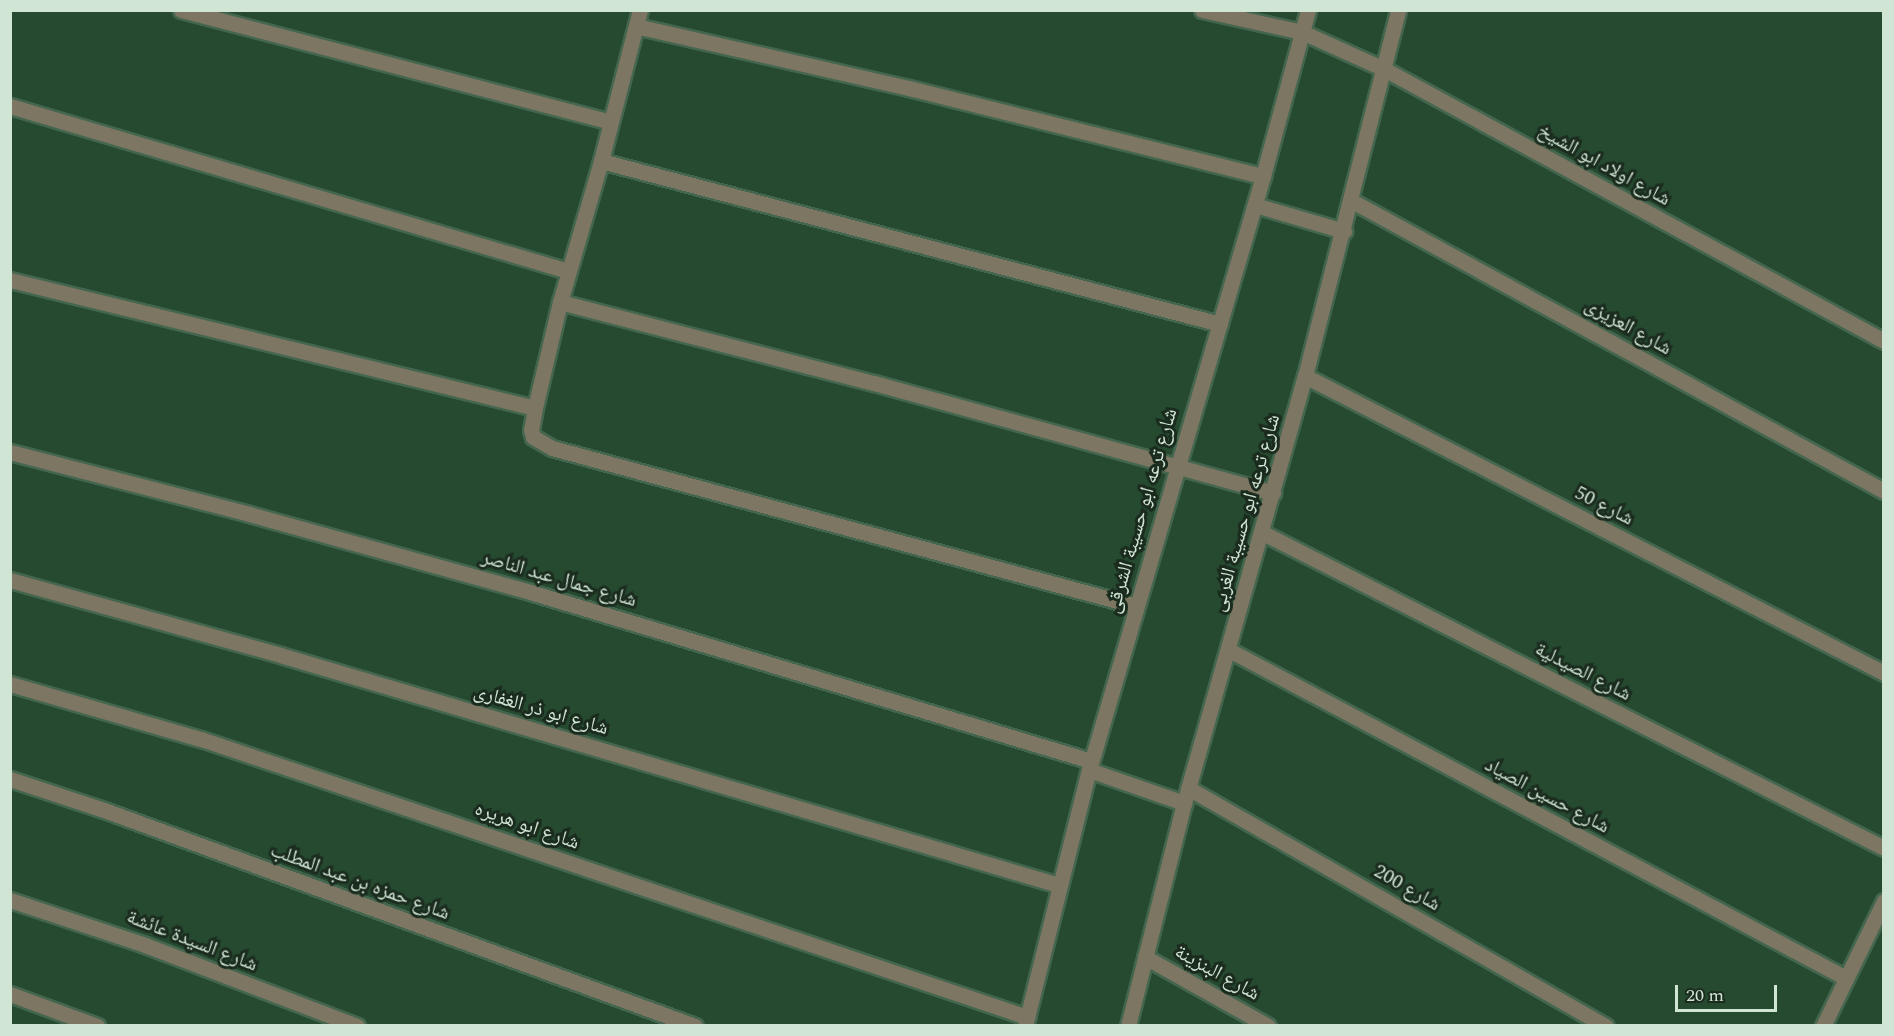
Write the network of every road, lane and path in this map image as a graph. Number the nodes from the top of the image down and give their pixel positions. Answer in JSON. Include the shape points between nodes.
{"nodes":[{"id":1,"x":181,"y":10,"type":"edge"},
{"id":2,"x":640,"y":10,"type":"edge"},
{"id":3,"x":1203,"y":10,"type":"edge"},
{"id":4,"x":1308,"y":10,"type":"edge"},
{"id":5,"x":1398,"y":10,"type":"edge"},
{"id":6,"x":636,"y":26,"type":"junction"},
{"id":7,"x":1302,"y":32,"type":"junction"},
{"id":8,"x":1384,"y":69,"type":"junction"},
{"id":9,"x":10,"y":106,"type":"edge"},
{"id":10,"x":610,"y":122,"type":"junction"},
{"id":11,"x":601,"y":162,"type":"junction"},
{"id":12,"x":1263,"y":176,"type":"junction"},
{"id":13,"x":1352,"y":201,"type":"junction"},
{"id":14,"x":1255,"y":205,"type":"junction"},
{"id":15,"x":1344,"y":231,"type":"junction"},
{"id":16,"x":568,"y":271,"type":"junction"},
{"id":17,"x":10,"y":280,"type":"edge"},
{"id":18,"x":560,"y":303,"type":"junction"},
{"id":19,"x":1220,"y":324,"type":"junction"},
{"id":20,"x":1884,"y":341,"type":"edge"},
{"id":21,"x":1305,"y":376,"type":"junction"},
{"id":22,"x":535,"y":408,"type":"junction"},
{"id":23,"x":10,"y":452,"type":"edge"},
{"id":24,"x":1177,"y":466,"type":"junction"},
{"id":25,"x":1884,"y":490,"type":"edge"},
{"id":26,"x":1273,"y":493,"type":"junction"},
{"id":27,"x":1263,"y":533,"type":"junction"},
{"id":28,"x":10,"y":580,"type":"edge"},
{"id":29,"x":1136,"y":606,"type":"junction"},
{"id":30,"x":1229,"y":650,"type":"junction"},
{"id":31,"x":1884,"y":673,"type":"edge"},
{"id":32,"x":10,"y":684,"type":"edge"},
{"id":33,"x":1090,"y":766,"type":"junction"},
{"id":34,"x":10,"y":779,"type":"edge"},
{"id":35,"x":1188,"y":788,"type":"junction"},
{"id":36,"x":1184,"y":803,"type":"junction"},
{"id":37,"x":1884,"y":848,"type":"edge"},
{"id":38,"x":1059,"y":885,"type":"junction"},
{"id":39,"x":10,"y":900,"type":"edge"},
{"id":40,"x":1884,"y":901,"type":"edge"},
{"id":41,"x":1145,"y":957,"type":"junction"},
{"id":42,"x":1846,"y":978,"type":"junction"},
{"id":43,"x":10,"y":994,"type":"edge"},
{"id":44,"x":1026,"y":1021,"type":"edge"},
{"id":45,"x":97,"y":1026,"type":"edge"},
{"id":46,"x":357,"y":1026,"type":"edge"},
{"id":47,"x":695,"y":1026,"type":"edge"},
{"id":48,"x":1128,"y":1026,"type":"edge"},
{"id":49,"x":1268,"y":1026,"type":"edge"},
{"id":50,"x":1606,"y":1026,"type":"edge"},
{"id":51,"x":1823,"y":1026,"type":"edge"}],
"edges":[{"from":1,"to":10,"type":"street"},
{"from":2,"to":6,"type":"street"},
{"from":3,"to":7,"type":"street","name":"شارع اولاد ابو الشيخ"},
{"from":4,"to":7,"type":"street","name":"شارع ترعه ابو حسيبة الشرقى"},
{"from":5,"to":8,"type":"street","name":"شارع ترعه ابو حسيبة الغربى"},
{"from":6,"to":10,"type":"street"},
{"from":6,"to":12,"type":"street","via":[[909,88]]},
{"from":7,"to":8,"type":"street","name":"شارع اولاد ابو الشيخ"},
{"from":7,"to":12,"type":"street","name":"شارع ترعه ابو حسيبة الشرقى"},
{"from":8,"to":13,"type":"street","name":"شارع ترعه ابو حسيبة الغربى"},
{"from":8,"to":20,"type":"street","name":"شارع اولاد ابو الشيخ"},
{"from":9,"to":16,"type":"street"},
{"from":10,"to":11,"type":"street"},
{"from":11,"to":16,"type":"street"},
{"from":11,"to":19,"type":"street"},
{"from":12,"to":14,"type":"street","name":"شارع ترعه ابو حسيبة الشرقى"},
{"from":13,"to":15,"type":"street","name":"شارع ترعه ابو حسيبة الغربى"},
{"from":13,"to":25,"type":"street","name":"شارع العزيزى"},
{"from":14,"to":15,"type":"street"},
{"from":14,"to":19,"type":"street","name":"شارع ترعه ابو حسيبة الشرقى"},
{"from":15,"to":21,"type":"street","name":"شارع ترعه ابو حسيبة الغربى"},
{"from":16,"to":18,"type":"street"},
{"from":17,"to":22,"type":"street"},
{"from":18,"to":22,"type":"street"},
{"from":18,"to":24,"type":"street"},
{"from":19,"to":24,"type":"street","name":"شارع ترعه ابو حسيبة الشرقى"},
{"from":21,"to":26,"type":"street","name":"شارع ترعه ابو حسيبة الغربى"},
{"from":21,"to":31,"type":"street","name":"شارع 50"},
{"from":22,"to":29,"type":"street","via":[[533,437],[552,448]]},
{"from":23,"to":33,"type":"street","name":"شارع جمال عبد الناصر","via":[[530,592]]},
{"from":24,"to":26,"type":"street"},
{"from":24,"to":29,"type":"street","name":"شارع ترعه ابو حسيبة الشرقى"},
{"from":26,"to":27,"type":"street","name":"شارع ترعه ابو حسيبة الغربى"},
{"from":27,"to":30,"type":"street","name":"شارع ترعه ابو حسيبة الغربى"},
{"from":27,"to":37,"type":"street","name":"شارع الصيدلية"},
{"from":28,"to":38,"type":"street","name":"شارع ابو ذر الغفارى","via":[[280,655]]},
{"from":29,"to":33,"type":"street","name":"شارع ترعه ابو حسيبة الشرقى"},
{"from":30,"to":35,"type":"street","name":"شارع ترعه ابو حسيبة الغربى"},
{"from":30,"to":42,"type":"street","name":"شارع حسين الصياد"},
{"from":32,"to":44,"type":"street","name":"شارع ابو هريره","via":[[201,739]]},
{"from":33,"to":36,"type":"street","name":"شارع جمال عبد الناصر"},
{"from":33,"to":38,"type":"street","name":"شارع ترعه ابو حسيبة الشرقى"},
{"from":34,"to":47,"type":"street","name":"شارع حمزه بن عبد المطلب"},
{"from":35,"to":36,"type":"street","name":"شارع ترعه ابو حسيبة الغربى"},
{"from":35,"to":50,"type":"street","name":"شارع 200"},
{"from":36,"to":41,"type":"street","name":"شارع ترعه ابو حسيبة الغربى"},
{"from":38,"to":44,"type":"street","name":"شارع ترعه ابو حسيبة الشرقى"},
{"from":39,"to":46,"type":"street","name":"شارع السيدة عائشة","via":[[146,945]]},
{"from":40,"to":42,"type":"street"},
{"from":41,"to":48,"type":"street","name":"شارع ترعه ابو حسيبة الغربى"},
{"from":41,"to":49,"type":"street","name":"شارع البنزينة"},
{"from":42,"to":51,"type":"street"},
{"from":43,"to":45,"type":"street"}]}
